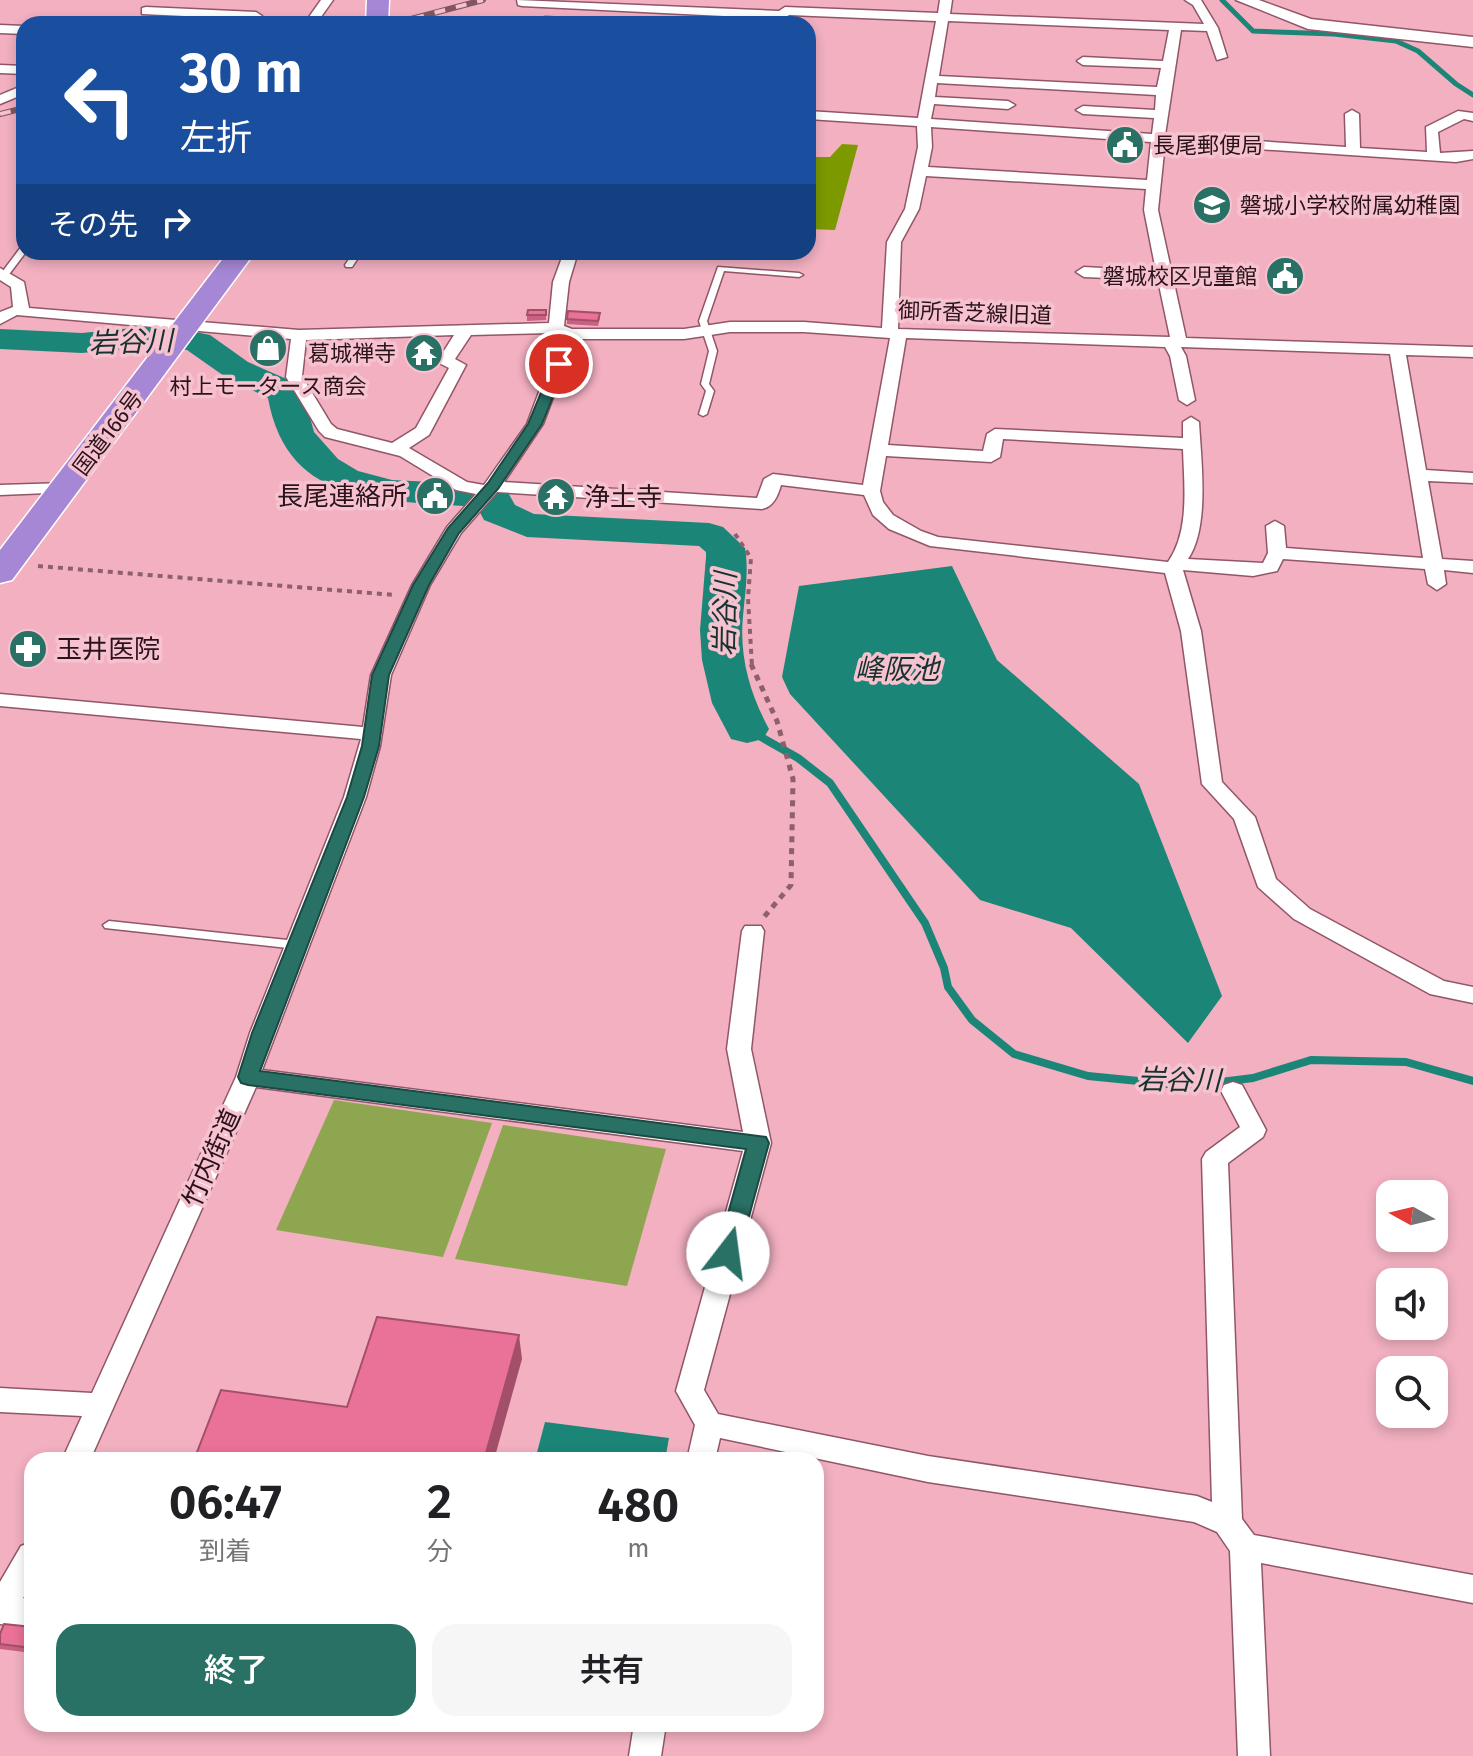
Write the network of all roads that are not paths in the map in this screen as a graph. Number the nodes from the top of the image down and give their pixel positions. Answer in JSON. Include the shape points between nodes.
{"nodes":[{"id":1,"x":157,"y":0,"type":"edge"},
{"id":2,"x":884,"y":0,"type":"edge"},
{"id":3,"x":946,"y":0,"type":"edge"},
{"id":4,"x":1191,"y":0,"type":"edge"},
{"id":5,"x":1244,"y":0,"type":"edge"},
{"id":6,"x":522,"y":2,"type":"dead end"},
{"id":7,"x":554,"y":4,"type":"junction"},
{"id":8,"x":709,"y":11,"type":"junction"},
{"id":9,"x":784,"y":12,"type":"edge"},
{"id":10,"x":256,"y":16,"type":"edge"},
{"id":11,"x":548,"y":16,"type":"edge"},
{"id":12,"x":706,"y":16,"type":"edge"},
{"id":13,"x":879,"y":16,"type":"junction"},
{"id":14,"x":943,"y":19,"type":"junction"},
{"id":15,"x":1212,"y":28,"type":"junction"},
{"id":16,"x":1175,"y":29,"type":"junction"},
{"id":17,"x":1473,"y":42,"type":"edge"},
{"id":18,"x":1221,"y":57,"type":"dead end"},
{"id":19,"x":1083,"y":61,"type":"dead end"},
{"id":20,"x":1168,"y":65,"type":"junction"},
{"id":21,"x":931,"y":79,"type":"junction"},
{"id":22,"x":1163,"y":91,"type":"junction"},
{"id":23,"x":927,"y":100,"type":"junction"},
{"id":24,"x":1008,"y":105,"type":"dead end"},
{"id":25,"x":1083,"y":110,"type":"dead end"},
{"id":26,"x":1161,"y":114,"type":"junction"},
{"id":27,"x":1352,"y":114,"type":"dead end"},
{"id":28,"x":816,"y":115,"type":"edge"},
{"id":29,"x":1473,"y":117,"type":"edge"},
{"id":30,"x":924,"y":122,"type":"junction"},
{"id":31,"x":1159,"y":137,"type":"junction"},
{"id":32,"x":1353,"y":150,"type":"junction"},
{"id":33,"x":1473,"y":155,"type":"edge"},
{"id":34,"x":1434,"y":156,"type":"junction"},
{"id":35,"x":920,"y":171,"type":"junction"},
{"id":36,"x":1154,"y":185,"type":"junction"},
{"id":37,"x":16,"y":258,"type":"edge"},
{"id":38,"x":236,"y":260,"type":"edge"},
{"id":39,"x":352,"y":260,"type":"edge"},
{"id":40,"x":568,"y":260,"type":"edge"},
{"id":41,"x":349,"y":265,"type":"dead end"},
{"id":42,"x":1084,"y":272,"type":"dead end"},
{"id":43,"x":2,"y":274,"type":"edge"},
{"id":44,"x":799,"y":275,"type":"dead end"},
{"id":45,"x":1165,"y":276,"type":"junction"},
{"id":46,"x":22,"y":309,"type":"junction"},
{"id":47,"x":0,"y":319,"type":"edge"},
{"id":48,"x":563,"y":331,"type":"junction"},
{"id":49,"x":704,"y":331,"type":"junction"},
{"id":50,"x":464,"y":333,"type":"junction"},
{"id":51,"x":895,"y":333,"type":"junction"},
{"id":52,"x":299,"y":335,"type":"junction"},
{"id":53,"x":181,"y":336,"type":"junction"},
{"id":54,"x":1174,"y":342,"type":"junction"},
{"id":55,"x":1397,"y":349,"type":"junction"},
{"id":56,"x":1473,"y":352,"type":"edge"},
{"id":57,"x":1187,"y":400,"type":"dead end"},
{"id":58,"x":703,"y":414,"type":"dead end"},
{"id":59,"x":1191,"y":422,"type":"dead end"},
{"id":60,"x":1192,"y":444,"type":"junction"},
{"id":61,"x":395,"y":449,"type":"junction"},
{"id":62,"x":879,"y":450,"type":"junction"},
{"id":63,"x":1418,"y":475,"type":"junction"},
{"id":64,"x":1473,"y":478,"type":"edge"},
{"id":65,"x":66,"y":488,"type":"junction"},
{"id":66,"x":0,"y":490,"type":"edge"},
{"id":67,"x":871,"y":491,"type":"junction"},
{"id":68,"x":487,"y":493,"type":"junction"},
{"id":69,"x":1275,"y":526,"type":"dead end"},
{"id":70,"x":1277,"y":553,"type":"junction"},
{"id":71,"x":1433,"y":564,"type":"junction"},
{"id":72,"x":1175,"y":566,"type":"junction"},
{"id":73,"x":1473,"y":567,"type":"edge"},
{"id":74,"x":4,"y":569,"type":"edge"},
{"id":75,"x":1437,"y":584,"type":"dead end"},
{"id":76,"x":0,"y":700,"type":"edge"},
{"id":77,"x":370,"y":734,"type":"junction"},
{"id":78,"x":109,"y":925,"type":"dead end"},
{"id":79,"x":753,"y":931,"type":"road end"},
{"id":80,"x":298,"y":945,"type":"junction"},
{"id":81,"x":1473,"y":995,"type":"edge"},
{"id":82,"x":248,"y":1077,"type":"junction"},
{"id":83,"x":1233,"y":1091,"type":"dead end"},
{"id":84,"x":758,"y":1143,"type":"junction"},
{"id":85,"x":0,"y":1400,"type":"edge"},
{"id":86,"x":101,"y":1405,"type":"junction"},
{"id":87,"x":709,"y":1424,"type":"junction"},
{"id":88,"x":80,"y":1452,"type":"edge"},
{"id":89,"x":703,"y":1452,"type":"edge"},
{"id":90,"x":1236,"y":1535,"type":"junction"},
{"id":91,"x":24,"y":1570,"type":"edge"},
{"id":92,"x":1473,"y":1589,"type":"edge"},
{"id":93,"x":0,"y":1610,"type":"edge"},
{"id":94,"x":24,"y":1613,"type":"edge"},
{"id":95,"x":649,"y":1732,"type":"edge"},
{"id":96,"x":645,"y":1756,"type":"edge"},
{"id":97,"x":1254,"y":1756,"type":"edge"}],
"edges":[{"from":1,"to":10,"type":"street","via":[[142,14]]},
{"from":2,"to":13,"type":"street"},
{"from":3,"to":14,"type":"street"},
{"from":4,"to":15,"type":"street"},
{"from":5,"to":17,"type":"street","via":[[1308,24]]},
{"from":6,"to":7,"type":"street"},
{"from":7,"to":8,"type":"street"},
{"from":7,"to":11,"type":"street"},
{"from":8,"to":9,"type":"street"},
{"from":8,"to":12,"type":"street"},
{"from":9,"to":13,"type":"street"},
{"from":13,"to":14,"type":"street"},
{"from":14,"to":16,"type":"street"},
{"from":14,"to":21,"type":"street"},
{"from":15,"to":16,"type":"street"},
{"from":15,"to":18,"type":"street"},
{"from":16,"to":20,"type":"street"},
{"from":19,"to":20,"type":"street"},
{"from":20,"to":22,"type":"street"},
{"from":21,"to":22,"type":"street"},
{"from":21,"to":23,"type":"street"},
{"from":22,"to":26,"type":"street"},
{"from":23,"to":24,"type":"street"},
{"from":23,"to":30,"type":"street"},
{"from":25,"to":26,"type":"street"},
{"from":26,"to":31,"type":"street"},
{"from":27,"to":32,"type":"street"},
{"from":28,"to":30,"type":"street"},
{"from":29,"to":34,"type":"street","via":[[1463,114],[1431,130]]},
{"from":30,"to":31,"type":"street"},
{"from":30,"to":35,"type":"street"},
{"from":31,"to":32,"type":"street"},
{"from":31,"to":36,"type":"street"},
{"from":32,"to":34,"type":"street"},
{"from":33,"to":34,"type":"street"},
{"from":35,"to":36,"type":"street"},
{"from":35,"to":51,"type":"street","via":[[912,209],[894,242]]},
{"from":36,"to":45,"type":"street","via":[[1151,219]]},
{"from":37,"to":43,"type":"lane"},
{"from":38,"to":53,"type":"highway","name":"国道166号"},
{"from":39,"to":41,"type":"lane"},
{"from":40,"to":48,"type":"street","via":[[561,282]]},
{"from":42,"to":45,"type":"street"},
{"from":43,"to":46,"type":"street","via":[[19,285]]},
{"from":44,"to":49,"type":"lane","via":[[721,269]]},
{"from":45,"to":54,"type":"street"},
{"from":46,"to":47,"type":"street"},
{"from":46,"to":53,"type":"street","name":"御所香芝線旧道"},
{"from":48,"to":49,"type":"street","name":"御所香芝線旧道"},
{"from":48,"to":50,"type":"street","name":"御所香芝線旧道"},
{"from":48,"to":68,"type":"street","name":"竹内街道","via":[[535,424]]},
{"from":49,"to":51,"type":"street","name":"御所香芝線旧道","via":[[804,327]]},
{"from":49,"to":58,"type":"lane","via":[[713,351]]},
{"from":50,"to":52,"type":"street","name":"御所香芝線旧道"},
{"from":50,"to":61,"type":"street","via":[[445,362],[458,365],[423,431]]},
{"from":51,"to":54,"type":"street","name":"御所香芝線旧道"},
{"from":51,"to":62,"type":"street"},
{"from":52,"to":53,"type":"street","name":"御所香芝線旧道"},
{"from":52,"to":61,"type":"street","via":[[294,377],[322,428]]},
{"from":53,"to":65,"type":"highway","name":"国道166号"},
{"from":54,"to":55,"type":"street","name":"御所香芝線旧道"},
{"from":54,"to":57,"type":"street"},
{"from":55,"to":56,"type":"street","name":"御所香芝線旧道"},
{"from":55,"to":63,"type":"street"},
{"from":59,"to":60,"type":"street"},
{"from":60,"to":62,"type":"street","via":[[995,434],[991,457]]},
{"from":60,"to":72,"type":"street","via":[[1187,548]]},
{"from":61,"to":68,"type":"street","via":[[462,486]]},
{"from":62,"to":67,"type":"street"},
{"from":63,"to":64,"type":"street"},
{"from":63,"to":71,"type":"street"},
{"from":65,"to":66,"type":"street"},
{"from":65,"to":74,"type":"highway","name":"国道166号"},
{"from":67,"to":68,"type":"street","via":[[773,479],[762,504]]},
{"from":67,"to":72,"type":"street","via":[[874,506],[887,521],[936,542]]},
{"from":68,"to":77,"type":"street","name":"竹内街道","via":[[453,531],[416,597],[381,675]]},
{"from":69,"to":70,"type":"street"},
{"from":70,"to":71,"type":"street"},
{"from":70,"to":72,"type":"street","via":[[1270,567],[1253,570]]},
{"from":71,"to":73,"type":"street"},
{"from":71,"to":75,"type":"street"},
{"from":72,"to":81,"type":"street","via":[[1191,631],[1212,784],[1244,817],[1266,882],[1302,914],[1340,935],[1438,988]]},
{"from":76,"to":77,"type":"street"},
{"from":77,"to":80,"type":"street","name":"竹内街道","via":[[355,797]]},
{"from":78,"to":80,"type":"lane"},
{"from":79,"to":84,"type":"street","via":[[739,1049]]},
{"from":80,"to":82,"type":"street","name":"竹内街道"},
{"from":82,"to":84,"type":"street"},
{"from":82,"to":86,"type":"street","name":"竹内街道"},
{"from":83,"to":90,"type":"street","via":[[1254,1130],[1215,1159]]},
{"from":84,"to":87,"type":"street","via":[[690,1391]]},
{"from":85,"to":86,"type":"street"},
{"from":86,"to":88,"type":"street","name":"竹内街道"},
{"from":87,"to":89,"type":"street"},
{"from":87,"to":90,"type":"street","via":[[928,1469],[1197,1509]]},
{"from":90,"to":92,"type":"street"},
{"from":90,"to":97,"type":"street"},
{"from":91,"to":93,"type":"street"},
{"from":93,"to":94,"type":"street"},
{"from":95,"to":96,"type":"street"}]}
